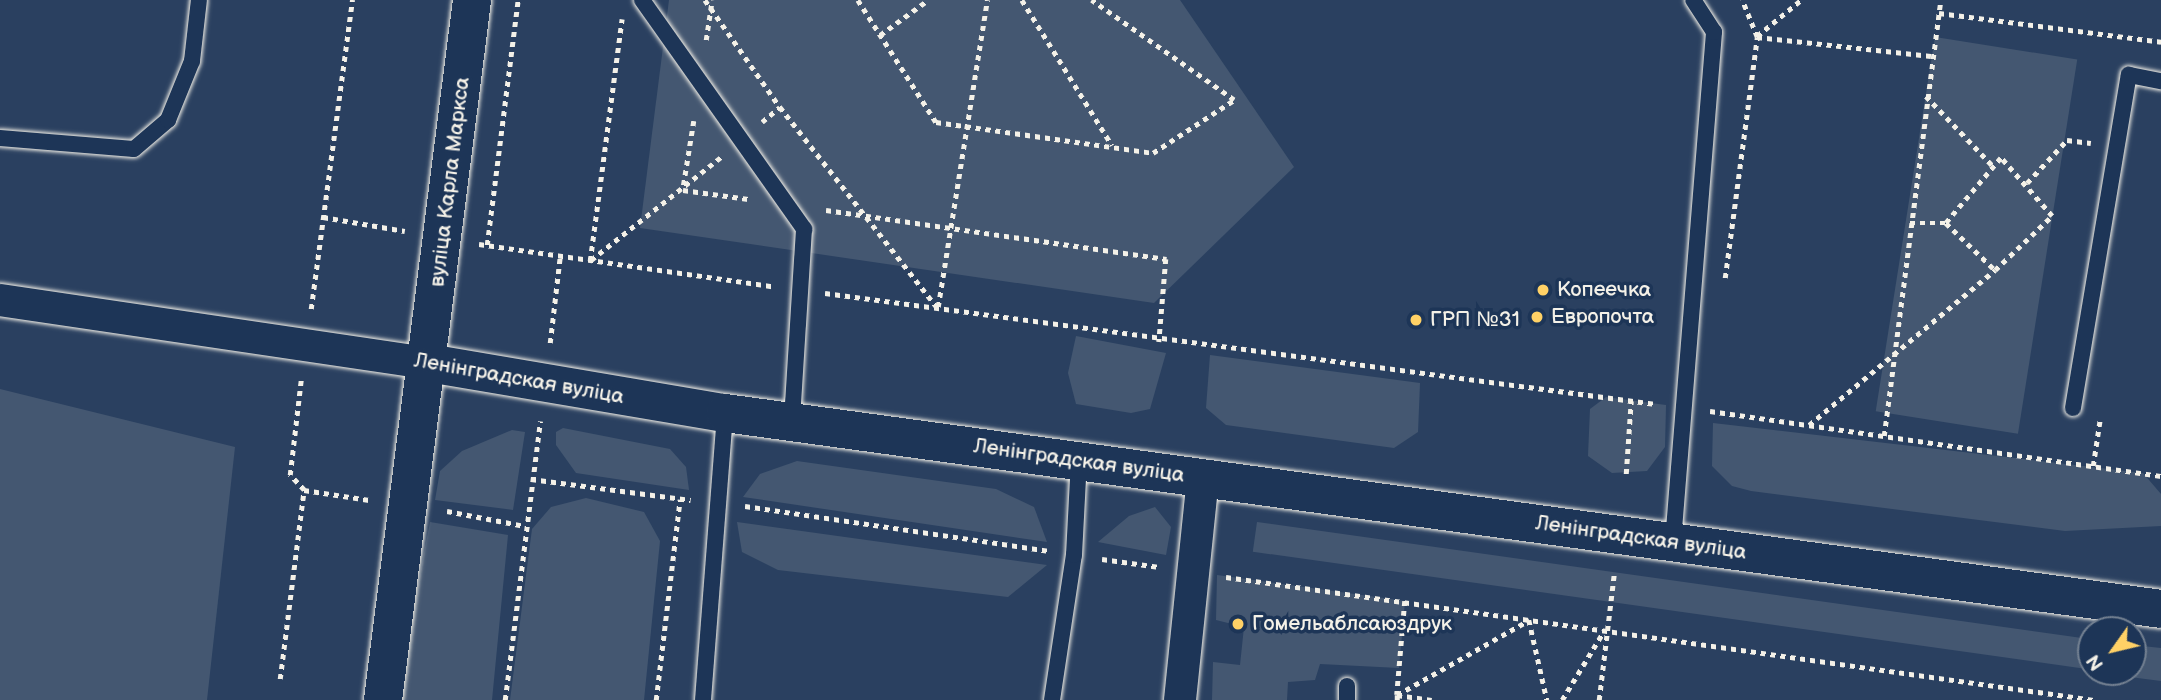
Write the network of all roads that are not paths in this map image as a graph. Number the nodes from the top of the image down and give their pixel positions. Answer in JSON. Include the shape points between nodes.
{"nodes":[{"id":1,"x":199,"y":0,"type":"edge"},
{"id":2,"x":472,"y":0,"type":"edge"},
{"id":3,"x":642,"y":0,"type":"edge"},
{"id":4,"x":1693,"y":0,"type":"edge"},
{"id":5,"x":2161,"y":81,"type":"edge"},
{"id":6,"x":0,"y":138,"type":"edge"},
{"id":7,"x":0,"y":300,"type":"edge"},
{"id":8,"x":428,"y":363,"type":"junction"},
{"id":9,"x":2073,"y":408,"type":"dead end"},
{"id":10,"x":725,"y":413,"type":"junction"},
{"id":11,"x":792,"y":422,"type":"junction"},
{"id":12,"x":1079,"y":461,"type":"junction"},
{"id":13,"x":1203,"y":478,"type":"junction"},
{"id":14,"x":1673,"y":542,"type":"junction"},
{"id":15,"x":2161,"y":609,"type":"edge"},
{"id":16,"x":383,"y":700,"type":"edge"},
{"id":17,"x":703,"y":700,"type":"edge"},
{"id":18,"x":1052,"y":700,"type":"edge"},
{"id":19,"x":1180,"y":700,"type":"edge"}],
"edges":[{"from":1,"to":6,"type":"lane","via":[[192,61],[168,120],[134,149]]},
{"from":2,"to":8,"type":"main road","name":"вуліца Карла Маркса"},
{"from":3,"to":11,"type":"lane","via":[[804,229]]},
{"from":4,"to":14,"type":"lane","via":[[1714,32]]},
{"from":5,"to":9,"type":"lane","via":[[2129,75]]},
{"from":7,"to":8,"type":"street","name":"Ленінградская вуліца"},
{"from":8,"to":10,"type":"main road","name":"Ленінградская вуліца"},
{"from":8,"to":16,"type":"main road","name":"вуліца Карла Маркса"},
{"from":10,"to":11,"type":"main road","name":"Ленінградская вуліца"},
{"from":10,"to":17,"type":"lane"},
{"from":11,"to":12,"type":"main road","name":"Ленінградская вуліца"},
{"from":12,"to":13,"type":"main road","name":"Ленінградская вуліца"},
{"from":12,"to":18,"type":"lane","via":[[1074,555]]},
{"from":13,"to":14,"type":"main road","name":"Ленінградская вуліца"},
{"from":13,"to":19,"type":"street"},
{"from":14,"to":15,"type":"main road","name":"Ленінградская вуліца"}]}
